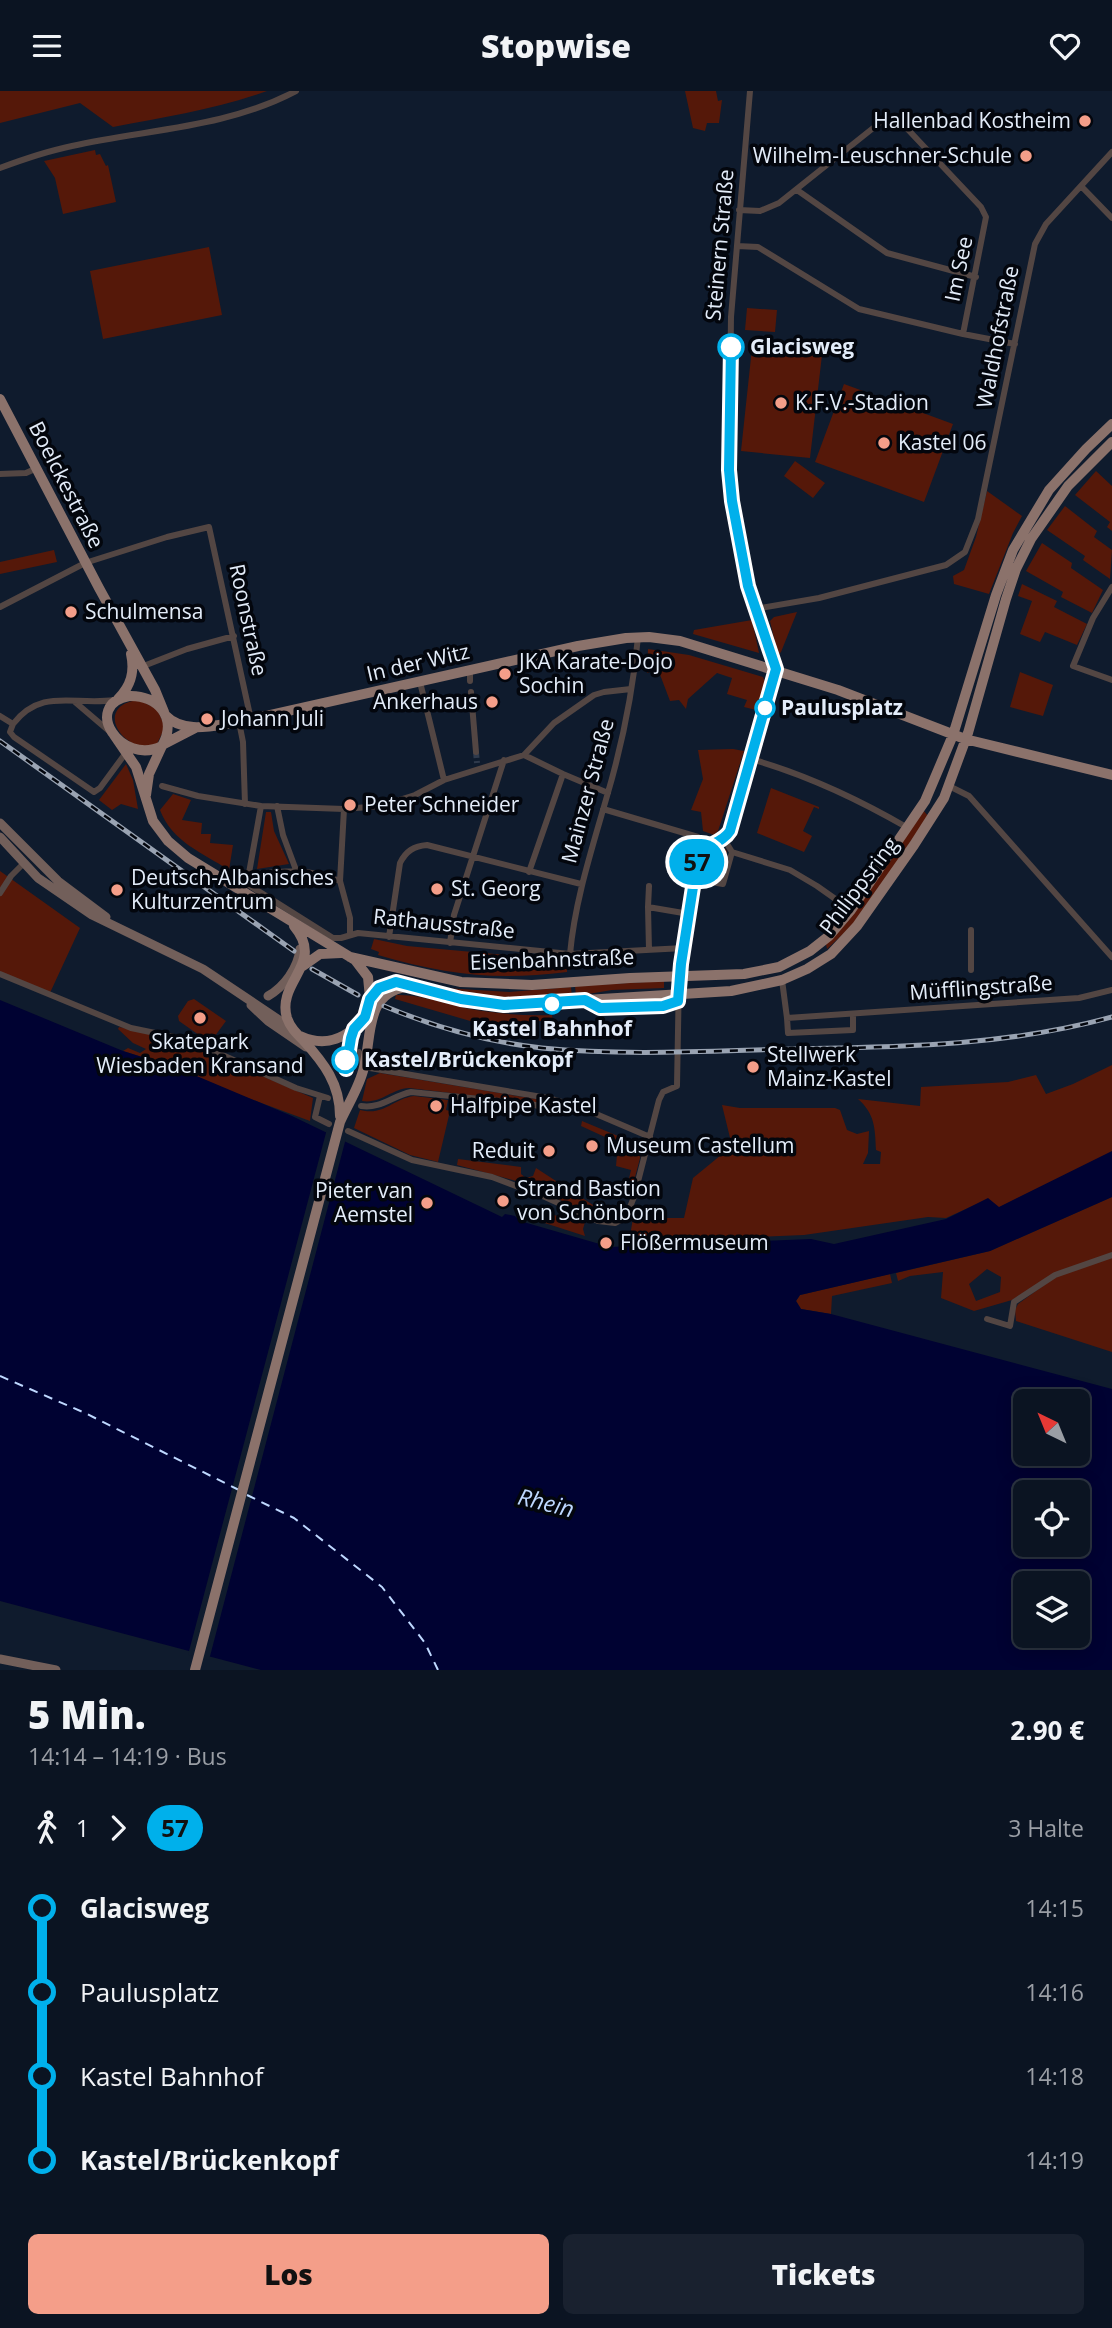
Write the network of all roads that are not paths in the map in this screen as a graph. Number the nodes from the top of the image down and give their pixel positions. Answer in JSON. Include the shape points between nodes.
{"nodes":[{"id":1,"x":296,"y":91,"type":"edge"},
{"id":2,"x":750,"y":91,"type":"edge"},
{"id":3,"x":1112,"y":152,"type":"edge"},
{"id":4,"x":0,"y":168,"type":"edge"},
{"id":5,"x":1080,"y":186,"type":"junction"},
{"id":6,"x":797,"y":190,"type":"junction"},
{"id":7,"x":739,"y":210,"type":"junction"},
{"id":8,"x":1112,"y":218,"type":"edge"},
{"id":9,"x":737,"y":246,"type":"junction"},
{"id":10,"x":975,"y":277,"type":"junction"},
{"id":11,"x":963,"y":334,"type":"junction"},
{"id":12,"x":1015,"y":344,"type":"junction"},
{"id":13,"x":0,"y":398,"type":"edge"},
{"id":14,"x":1112,"y":424,"type":"edge"},
{"id":15,"x":1110,"y":447,"type":"edge"},
{"id":16,"x":1086,"y":449,"type":"junction"},
{"id":17,"x":1094,"y":458,"type":"junction"},
{"id":18,"x":37,"y":468,"type":"junction"},
{"id":19,"x":0,"y":474,"type":"edge"},
{"id":20,"x":1054,"y":493,"type":"junction"},
{"id":21,"x":85,"y":563,"type":"junction"},
{"id":22,"x":1112,"y":587,"type":"edge"},
{"id":23,"x":0,"y":607,"type":"edge"},
{"id":24,"x":755,"y":609,"type":"junction"},
{"id":25,"x":234,"y":636,"type":"junction"},
{"id":26,"x":643,"y":637,"type":"junction"},
{"id":27,"x":129,"y":644,"type":"junction"},
{"id":28,"x":141,"y":667,"type":"junction"},
{"id":29,"x":776,"y":669,"type":"junction"},
{"id":30,"x":1112,"y":680,"type":"edge"},
{"id":31,"x":420,"y":682,"type":"junction"},
{"id":32,"x":631,"y":689,"type":"junction"},
{"id":33,"x":471,"y":692,"type":"dead end"},
{"id":34,"x":118,"y":699,"type":"junction"},
{"id":35,"x":70,"y":701,"type":"junction"},
{"id":36,"x":165,"y":714,"type":"junction"},
{"id":37,"x":0,"y":716,"type":"edge"},
{"id":38,"x":251,"y":720,"type":"junction"},
{"id":39,"x":239,"y":722,"type":"junction"},
{"id":40,"x":13,"y":724,"type":"junction"},
{"id":41,"x":195,"y":728,"type":"junction"},
{"id":42,"x":954,"y":732,"type":"junction"},
{"id":43,"x":113,"y":734,"type":"junction"},
{"id":44,"x":966,"y":736,"type":"junction"},
{"id":45,"x":162,"y":745,"type":"junction"},
{"id":46,"x":125,"y":750,"type":"junction"},
{"id":47,"x":476,"y":752,"type":"tunnel mouth"},
{"id":48,"x":524,"y":755,"type":"junction"},
{"id":49,"x":751,"y":759,"type":"junction"},
{"id":50,"x":504,"y":761,"type":"junction"},
{"id":51,"x":563,"y":774,"type":"junction"},
{"id":52,"x":1112,"y":775,"type":"edge"},
{"id":53,"x":444,"y":780,"type":"junction"},
{"id":54,"x":162,"y":786,"type":"dead end"},
{"id":55,"x":949,"y":786,"type":"junction"},
{"id":56,"x":608,"y":793,"type":"junction"},
{"id":57,"x":145,"y":798,"type":"junction"},
{"id":58,"x":245,"y":804,"type":"junction"},
{"id":59,"x":261,"y":806,"type":"junction"},
{"id":60,"x":276,"y":806,"type":"junction"},
{"id":61,"x":921,"y":808,"type":"junction"},
{"id":62,"x":344,"y":809,"type":"junction"},
{"id":63,"x":603,"y":809,"type":"junction"},
{"id":64,"x":934,"y":816,"type":"junction"},
{"id":65,"x":0,"y":823,"type":"edge"},
{"id":66,"x":908,"y":828,"type":"junction"},
{"id":67,"x":0,"y":837,"type":"edge"},
{"id":68,"x":724,"y":839,"type":"junction"},
{"id":69,"x":22,"y":845,"type":"junction"},
{"id":70,"x":706,"y":847,"type":"junction"},
{"id":71,"x":732,"y":852,"type":"junction"},
{"id":72,"x":474,"y":856,"type":"junction"},
{"id":73,"x":23,"y":863,"type":"junction"},
{"id":74,"x":296,"y":870,"type":"junction"},
{"id":75,"x":48,"y":872,"type":"junction"},
{"id":76,"x":529,"y":872,"type":"junction"},
{"id":77,"x":248,"y":875,"type":"junction"},
{"id":78,"x":694,"y":879,"type":"junction"},
{"id":79,"x":340,"y":882,"type":"junction"},
{"id":80,"x":581,"y":884,"type":"junction"},
{"id":81,"x":649,"y":886,"type":"dead end"},
{"id":82,"x":0,"y":893,"type":"edge"},
{"id":83,"x":648,"y":908,"type":"junction"},
{"id":84,"x":851,"y":910,"type":"junction"},
{"id":85,"x":689,"y":914,"type":"junction"},
{"id":86,"x":290,"y":922,"type":"junction"},
{"id":87,"x":118,"y":926,"type":"junction"},
{"id":88,"x":971,"y":930,"type":"dead end"},
{"id":89,"x":350,"y":934,"type":"junction"},
{"id":90,"x":389,"y":937,"type":"junction"},
{"id":91,"x":450,"y":943,"type":"junction"},
{"id":92,"x":820,"y":943,"type":"junction"},
{"id":93,"x":684,"y":948,"type":"junction"},
{"id":94,"x":649,"y":950,"type":"junction"},
{"id":95,"x":570,"y":954,"type":"junction"},
{"id":96,"x":831,"y":954,"type":"junction"},
{"id":97,"x":1112,"y":957,"type":"edge"},
{"id":98,"x":356,"y":960,"type":"junction"},
{"id":99,"x":302,"y":967,"type":"junction"},
{"id":100,"x":971,"y":970,"type":"dead end"},
{"id":101,"x":0,"y":974,"type":"edge"},
{"id":102,"x":680,"y":976,"type":"junction"},
{"id":103,"x":782,"y":980,"type":"junction"},
{"id":104,"x":227,"y":982,"type":"junction"},
{"id":105,"x":291,"y":982,"type":"junction"},
{"id":106,"x":1112,"y":990,"type":"edge"},
{"id":107,"x":375,"y":994,"type":"junction"},
{"id":108,"x":678,"y":996,"type":"junction"},
{"id":109,"x":853,"y":1015,"type":"junction"},
{"id":110,"x":787,"y":1018,"type":"junction"},
{"id":111,"x":365,"y":1023,"type":"junction"},
{"id":112,"x":295,"y":1032,"type":"junction"},
{"id":113,"x":314,"y":1052,"type":"junction"},
{"id":114,"x":361,"y":1071,"type":"junction"},
{"id":115,"x":320,"y":1096,"type":"junction"},
{"id":116,"x":328,"y":1098,"type":"dead end"},
{"id":117,"x":567,"y":1103,"type":"junction"},
{"id":118,"x":361,"y":1106,"type":"dead end"},
{"id":119,"x":339,"y":1126,"type":"junction"},
{"id":120,"x":650,"y":1137,"type":"junction"},
{"id":121,"x":1112,"y":1255,"type":"edge"},
{"id":122,"x":987,"y":1319,"type":"dead end"},
{"id":123,"x":0,"y":1660,"type":"edge"},
{"id":124,"x":56,"y":1670,"type":"edge"},
{"id":125,"x":195,"y":1670,"type":"edge"}],
"edges":[{"from":1,"to":4,"type":"street","via":[[221,119],[71,146]]},
{"from":2,"to":7,"type":"street","name":"Steinern Straße"},
{"from":3,"to":5,"type":"street","name":"Waldhofstraße"},
{"from":5,"to":8,"type":"street"},
{"from":5,"to":12,"type":"street","name":"Waldhofstraße","via":[[1046,224],[1035,244]]},
{"from":6,"to":7,"type":"street","via":[[767,209]]},
{"from":6,"to":10,"type":"street","via":[[887,253]]},
{"from":6,"to":10,"type":"street","name":"Im See","via":[[882,121],[898,119],[984,211],[987,220]]},
{"from":7,"to":9,"type":"street","name":"Steinern Straße"},
{"from":9,"to":11,"type":"street","via":[[758,247],[859,309]]},
{"from":9,"to":24,"type":"street","name":"Steinern Straße","via":[[729,470],[738,545]]},
{"from":10,"to":11,"type":"street","name":"Im See"},
{"from":11,"to":12,"type":"street"},
{"from":12,"to":24,"type":"street","name":"Waldhofstraße","via":[[978,519],[965,552],[946,565],[906,577]]},
{"from":13,"to":18,"type":"main road","name":"Boelckestraße"},
{"from":14,"to":16,"type":"main road"},
{"from":15,"to":17,"type":"main road"},
{"from":16,"to":17,"type":"street"},
{"from":16,"to":20,"type":"main road"},
{"from":17,"to":20,"type":"main road"},
{"from":18,"to":19,"type":"street"},
{"from":18,"to":21,"type":"main road","name":"Boelckestraße"},
{"from":20,"to":42,"type":"main road","name":"Philippsring","via":[[1021,534],[1007,564]]},
{"from":20,"to":44,"type":"main road","name":"Philippsring","via":[[1016,569]]},
{"from":21,"to":23,"type":"street"},
{"from":21,"to":25,"type":"street","name":"Roonstraße","via":[[209,527]]},
{"from":21,"to":27,"type":"main road","name":"Boelckestraße"},
{"from":22,"to":30,"type":"street","via":[[1073,666]]},
{"from":24,"to":29,"type":"street","name":"Steinern Straße"},
{"from":25,"to":28,"type":"street"},
{"from":25,"to":38,"type":"street","name":"Roonstraße"},
{"from":26,"to":29,"type":"main road","name":"In der Witz","via":[[692,644]]},
{"from":26,"to":31,"type":"main road","name":"In der Witz","via":[[587,644],[470,676]]},
{"from":26,"to":32,"type":"street","name":"Mainzer Straße"},
{"from":27,"to":28,"type":"main road","name":"Boelckestraße"},
{"from":27,"to":34,"type":"main road","via":[[132,677]]},
{"from":28,"to":36,"type":"main road","name":"Boelckestraße"},
{"from":29,"to":42,"type":"main road","name":"In der Witz"},
{"from":29,"to":49,"type":"street"},
{"from":31,"to":38,"type":"main road","name":"In der Witz"},
{"from":31,"to":53,"type":"street"},
{"from":32,"to":48,"type":"street","via":[[594,695],[554,723]]},
{"from":32,"to":56,"type":"street","name":"Mainzer Straße"},
{"from":33,"to":47,"type":"street"},
{"from":34,"to":35,"type":"street"},
{"from":34,"to":36,"type":"main road","via":[[140,696]]},
{"from":34,"to":43,"type":"main road","via":[[107,718]]},
{"from":35,"to":40,"type":"street","via":[[37,703]]},
{"from":35,"to":43,"type":"street"},
{"from":36,"to":41,"type":"main road","via":[[177,724]]},
{"from":36,"to":45,"type":"main road","via":[[169,731]]},
{"from":37,"to":40,"type":"street"},
{"from":38,"to":39,"type":"main road","name":"In der Witz"},
{"from":39,"to":41,"type":"main road","name":"In der Witz"},
{"from":39,"to":58,"type":"street"},
{"from":40,"to":46,"type":"street","via":[[14,737],[94,792],[125,757]]},
{"from":41,"to":45,"type":"main road","name":"In der Witz"},
{"from":42,"to":44,"type":"main road","name":"In der Witz"},
{"from":42,"to":61,"type":"main road","name":"Philippsring"},
{"from":43,"to":45,"type":"main road","via":[[140,751]]},
{"from":43,"to":46,"type":"main road","name":"Eisenbahnstraße"},
{"from":44,"to":52,"type":"main road","name":"In der Witz"},
{"from":44,"to":55,"type":"main road","name":"Philippsring"},
{"from":45,"to":57,"type":"main road","via":[[149,773]]},
{"from":46,"to":57,"type":"main road","name":"Eisenbahnstraße","via":[[136,767]]},
{"from":48,"to":50,"type":"street"},
{"from":48,"to":51,"type":"street"},
{"from":49,"to":66,"type":"street","via":[[796,772]]},
{"from":49,"to":68,"type":"street"},
{"from":50,"to":53,"type":"street","via":[[477,765]]},
{"from":50,"to":72,"type":"street"},
{"from":51,"to":56,"type":"street"},
{"from":51,"to":76,"type":"street"},
{"from":53,"to":62,"type":"street","via":[[392,803]]},
{"from":54,"to":58,"type":"street"},
{"from":55,"to":64,"type":"main road","name":"Philippsring"},
{"from":55,"to":97,"type":"street","via":[[969,796]]},
{"from":56,"to":63,"type":"street","name":"Mainzer Straße"},
{"from":57,"to":86,"type":"main road","name":"Eisenbahnstraße","via":[[153,821],[168,841]]},
{"from":58,"to":59,"type":"street"},
{"from":59,"to":60,"type":"street"},
{"from":59,"to":77,"type":"street"},
{"from":60,"to":62,"type":"street"},
{"from":60,"to":74,"type":"street"},
{"from":61,"to":64,"type":"main road"},
{"from":61,"to":66,"type":"main road","name":"Philippsring"},
{"from":62,"to":79,"type":"street"},
{"from":63,"to":70,"type":"street","via":[[698,837]]},
{"from":63,"to":80,"type":"street","name":"Mainzer Straße"},
{"from":64,"to":96,"type":"main road","name":"Philippsring","via":[[857,926]]},
{"from":65,"to":69,"type":"main road"},
{"from":66,"to":84,"type":"main road","name":"Philippsring"},
{"from":67,"to":73,"type":"main road"},
{"from":68,"to":70,"type":"street"},
{"from":68,"to":71,"type":"street"},
{"from":69,"to":73,"type":"street"},
{"from":69,"to":75,"type":"main road"},
{"from":70,"to":78,"type":"street","via":[[698,855]]},
{"from":71,"to":78,"type":"street","via":[[723,884]]},
{"from":71,"to":84,"type":"street","via":[[790,870]]},
{"from":72,"to":76,"type":"street"},
{"from":72,"to":90,"type":"street","via":[[427,845],[407,852],[400,863]]},
{"from":72,"to":91,"type":"street","via":[[454,915]]},
{"from":73,"to":75,"type":"street"},
{"from":73,"to":82,"type":"street"},
{"from":73,"to":87,"type":"main road","via":[[45,884]]},
{"from":74,"to":77,"type":"street"},
{"from":74,"to":79,"type":"street"},
{"from":75,"to":87,"type":"main road"},
{"from":76,"to":80,"type":"street"},
{"from":77,"to":89,"type":"street","name":"Rathausstraße","via":[[247,884],[333,938]]},
{"from":78,"to":85,"type":"street"},
{"from":79,"to":89,"type":"street"},
{"from":80,"to":95,"type":"street","name":"Mainzer Straße"},
{"from":81,"to":83,"type":"street"},
{"from":83,"to":85,"type":"street"},
{"from":83,"to":94,"type":"street"},
{"from":84,"to":92,"type":"main road","name":"Philippsring"},
{"from":85,"to":93,"type":"street"},
{"from":86,"to":98,"type":"main road","name":"Eisenbahnstraße"},
{"from":86,"to":99,"type":"main road","via":[[304,942]]},
{"from":86,"to":105,"type":"main road","via":[[300,951]]},
{"from":87,"to":104,"type":"main road"},
{"from":88,"to":100,"type":"street"},
{"from":89,"to":90,"type":"street","name":"Rathausstraße"},
{"from":90,"to":91,"type":"street","name":"Rathausstraße"},
{"from":91,"to":95,"type":"street","name":"Rathausstraße"},
{"from":92,"to":96,"type":"main road"},
{"from":92,"to":102,"type":"main road","name":"Philippsring","via":[[790,963],[762,971]]},
{"from":93,"to":94,"type":"street","name":"Rathausstraße"},
{"from":93,"to":102,"type":"street"},
{"from":94,"to":95,"type":"street","name":"Rathausstraße"},
{"from":96,"to":103,"type":"main road","name":"Philippsring"},
{"from":98,"to":99,"type":"main road","via":[[320,954]]},
{"from":98,"to":102,"type":"main road","name":"Eisenbahnstraße","via":[[392,973],[520,985]]},
{"from":98,"to":107,"type":"main road"},
{"from":99,"to":105,"type":"main road"},
{"from":101,"to":115,"type":"street","via":[[131,1028],[189,1041]]},
{"from":102,"to":108,"type":"street"},
{"from":103,"to":108,"type":"main road","name":"Philippsring","via":[[751,989]]},
{"from":103,"to":110,"type":"street"},
{"from":104,"to":105,"type":"main road","via":[[268,996]]},
{"from":104,"to":112,"type":"main road"},
{"from":104,"to":113,"type":"main road","via":[[268,1021]]},
{"from":105,"to":112,"type":"main road","via":[[285,1005]]},
{"from":106,"to":109,"type":"street","name":"Müfflingstraße","via":[[1079,998]]},
{"from":107,"to":108,"type":"main road","name":"Eisenbahnstraße","via":[[415,987],[504,1005]]},
{"from":107,"to":111,"type":"main road"},
{"from":108,"to":120,"type":"street","via":[[677,1086],[663,1092]]},
{"from":109,"to":110,"type":"street","name":"Müfflingstraße"},
{"from":109,"to":110,"type":"street","via":[[853,1030],[788,1033]]},
{"from":111,"to":112,"type":"main road","via":[[332,1041],[314,1041]]},
{"from":111,"to":114,"type":"main road"},
{"from":111,"to":114,"type":"main road","via":[[359,1052]]},
{"from":112,"to":113,"type":"main road"},
{"from":113,"to":119,"type":"main road","via":[[329,1071],[338,1096]]},
{"from":114,"to":117,"type":"street"},
{"from":114,"to":119,"type":"main road"},
{"from":115,"to":116,"type":"street"},
{"from":115,"to":119,"type":"street","via":[[315,1117]]},
{"from":117,"to":118,"type":"street","via":[[557,1111],[531,1104],[411,1092],[376,1107]]},
{"from":117,"to":120,"type":"street"},
{"from":119,"to":120,"type":"street","via":[[412,1160],[492,1177],[598,1221],[620,1222],[629,1213]]},
{"from":119,"to":125,"type":"main road"},
{"from":121,"to":122,"type":"street","via":[[1055,1275],[1014,1302],[1010,1325]]},
{"from":123,"to":124,"type":"main road"}]}
